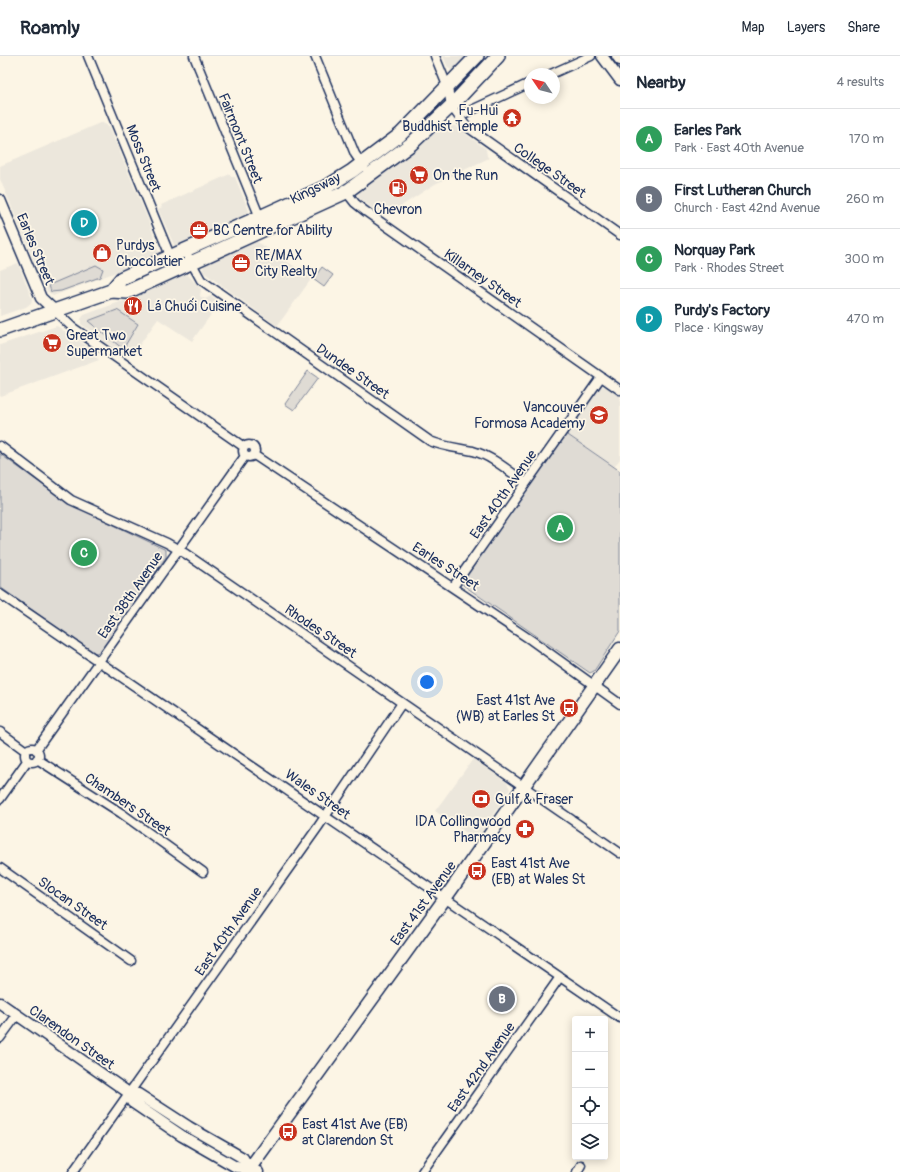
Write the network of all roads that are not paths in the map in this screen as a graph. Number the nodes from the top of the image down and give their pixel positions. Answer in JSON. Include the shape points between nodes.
{"nodes":[{"id":1,"x":88,"y":56,"type":"edge"},
{"id":2,"x":194,"y":56,"type":"edge"},
{"id":3,"x":315,"y":56,"type":"edge"},
{"id":4,"x":435,"y":56,"type":"edge"},
{"id":5,"x":477,"y":56,"type":"edge"},
{"id":6,"x":498,"y":56,"type":"edge"},
{"id":7,"x":592,"y":56,"type":"edge"},
{"id":8,"x":602,"y":56,"type":"edge"},
{"id":9,"x":617,"y":56,"type":"edge"},
{"id":10,"x":620,"y":60,"type":"edge"},
{"id":11,"x":560,"y":70,"type":"edge"},
{"id":12,"x":620,"y":80,"type":"edge"},
{"id":13,"x":524,"y":85,"type":"edge"},
{"id":14,"x":448,"y":88,"type":"junction"},
{"id":15,"x":455,"y":111,"type":"junction"},
{"id":16,"x":362,"y":165,"type":"junction"},
{"id":17,"x":370,"y":176,"type":"junction"},
{"id":18,"x":338,"y":180,"type":"junction"},
{"id":19,"x":346,"y":192,"type":"junction"},
{"id":20,"x":0,"y":200,"type":"edge"},
{"id":21,"x":262,"y":223,"type":"junction"},
{"id":22,"x":620,"y":235,"type":"edge"},
{"id":23,"x":185,"y":251,"type":"junction"},
{"id":24,"x":170,"y":258,"type":"junction"},
{"id":25,"x":191,"y":263,"type":"junction"},
{"id":26,"x":176,"y":270,"type":"junction"},
{"id":27,"x":111,"y":291,"type":"junction"},
{"id":28,"x":55,"y":311,"type":"junction"},
{"id":29,"x":0,"y":330,"type":"edge"},
{"id":30,"x":601,"y":377,"type":"junction"},
{"id":31,"x":620,"y":390,"type":"edge"},
{"id":32,"x":0,"y":446,"type":"edge"},
{"id":33,"x":244,"y":447,"type":"junction"},
{"id":34,"x":254,"y":454,"type":"junction"},
{"id":35,"x":245,"y":456,"type":"junction"},
{"id":36,"x":526,"y":483,"type":"junction"},
{"id":37,"x":178,"y":550,"type":"junction"},
{"id":38,"x":453,"y":587,"type":"junction"},
{"id":39,"x":0,"y":594,"type":"edge"},
{"id":40,"x":620,"y":649,"type":"edge"},
{"id":41,"x":99,"y":661,"type":"junction"},
{"id":42,"x":595,"y":686,"type":"junction"},
{"id":43,"x":402,"y":703,"type":"junction"},
{"id":44,"x":620,"y":704,"type":"edge"},
{"id":45,"x":0,"y":732,"type":"edge"},
{"id":46,"x":36,"y":750,"type":"junction"},
{"id":47,"x":26,"y":751,"type":"junction"},
{"id":48,"x":37,"y":759,"type":"junction"},
{"id":49,"x":27,"y":761,"type":"junction"},
{"id":50,"x":524,"y":787,"type":"junction"},
{"id":51,"x":0,"y":799,"type":"edge"},
{"id":52,"x":325,"y":815,"type":"junction"},
{"id":53,"x":620,"y":853,"type":"edge"},
{"id":54,"x":0,"y":868,"type":"edge"},
{"id":55,"x":203,"y":872,"type":"dead end"},
{"id":56,"x":446,"y":898,"type":"junction"},
{"id":57,"x":131,"y":961,"type":"dead end"},
{"id":58,"x":560,"y":977,"type":"junction"},
{"id":59,"x":0,"y":1003,"type":"edge"},
{"id":60,"x":17,"y":1015,"type":"junction"},
{"id":61,"x":620,"y":1018,"type":"edge"},
{"id":62,"x":0,"y":1038,"type":"edge"},
{"id":63,"x":129,"y":1094,"type":"junction"},
{"id":64,"x":251,"y":1171,"type":"edge"},
{"id":65,"x":73,"y":1172,"type":"edge"},
{"id":66,"x":422,"y":1172,"type":"edge"}],
"edges":[{"from":1,"to":24,"type":"street","name":"Moss Street"},
{"from":2,"to":21,"type":"street","name":"Fairmont Street"},
{"from":3,"to":16,"type":"street","via":[[355,154]]},
{"from":4,"to":14,"type":"street"},
{"from":5,"to":14,"type":"main road","name":"Kingsway"},
{"from":6,"to":15,"type":"main road","name":"Kingsway"},
{"from":7,"to":11,"type":"street"},
{"from":8,"to":12,"type":"street"},
{"from":9,"to":10,"type":"street"},
{"from":13,"to":15,"type":"street"},
{"from":14,"to":15,"type":"street"},
{"from":14,"to":16,"type":"main road","name":"Kingsway","via":[[400,135]]},
{"from":15,"to":17,"type":"main road","name":"Kingsway"},
{"from":15,"to":22,"type":"street","name":"College Street","via":[[466,126]]},
{"from":16,"to":17,"type":"street"},
{"from":16,"to":18,"type":"main road","name":"Kingsway"},
{"from":17,"to":19,"type":"main road","name":"Kingsway"},
{"from":18,"to":19,"type":"street","name":"Killarney Street"},
{"from":18,"to":21,"type":"main road","name":"Kingsway"},
{"from":19,"to":21,"type":"main road","name":"Kingsway"},
{"from":19,"to":30,"type":"street","name":"Killarney Street","via":[[354,202],[376,218]]},
{"from":20,"to":28,"type":"street","name":"Earles Street","via":[[41,298]]},
{"from":21,"to":23,"type":"main road","name":"Kingsway"},
{"from":21,"to":25,"type":"main road","name":"Kingsway"},
{"from":23,"to":24,"type":"main road","name":"Kingsway"},
{"from":23,"to":25,"type":"street","name":"Dundee Street"},
{"from":24,"to":26,"type":"street","name":"Moss Street"},
{"from":24,"to":27,"type":"main road","name":"Kingsway","via":[[122,278]]},
{"from":25,"to":26,"type":"main road","name":"Kingsway"},
{"from":25,"to":36,"type":"street","name":"Dundee Street","via":[[201,280],[430,441],[474,451]]},
{"from":26,"to":27,"type":"main road","name":"Kingsway","via":[[127,292]]},
{"from":27,"to":28,"type":"main road","name":"Kingsway"},
{"from":28,"to":29,"type":"main road","name":"Kingsway"},
{"from":28,"to":33,"type":"street","name":"Earles Street","via":[[72,327]]},
{"from":30,"to":31,"type":"street","name":"Killarney Street"},
{"from":30,"to":36,"type":"street","name":"East 40th Avenue"},
{"from":32,"to":37,"type":"street","name":"Rhodes Street","via":[[71,500]]},
{"from":33,"to":34,"type":"street","via":[[253,446]]},
{"from":33,"to":35,"type":"street"},
{"from":34,"to":35,"type":"street","via":[[250,457]]},
{"from":34,"to":38,"type":"street","name":"Earles Street"},
{"from":35,"to":37,"type":"street","name":"East 38th Avenue"},
{"from":36,"to":38,"type":"street","name":"East 40th Avenue"},
{"from":37,"to":41,"type":"street","name":"East 38th Avenue"},
{"from":37,"to":43,"type":"street","name":"Rhodes Street"},
{"from":38,"to":42,"type":"street","name":"Earles Street"},
{"from":39,"to":41,"type":"street","name":"Wales Street"},
{"from":40,"to":42,"type":"main road","name":"East 41st Avenue"},
{"from":41,"to":46,"type":"street","name":"East 38th Avenue"},
{"from":41,"to":52,"type":"street","name":"Wales Street"},
{"from":42,"to":44,"type":"street","name":"Earles Street"},
{"from":42,"to":50,"type":"main road","name":"East 41st Avenue"},
{"from":43,"to":50,"type":"street","name":"Rhodes Street"},
{"from":43,"to":52,"type":"street","name":"East 40th Avenue"},
{"from":45,"to":47,"type":"street"},
{"from":46,"to":47,"type":"street","via":[[32,748]]},
{"from":46,"to":48,"type":"street"},
{"from":47,"to":49,"type":"street"},
{"from":48,"to":49,"type":"street","via":[[34,762]]},
{"from":48,"to":55,"type":"street","name":"Chambers Street","via":[[121,813]]},
{"from":49,"to":51,"type":"street"},
{"from":50,"to":53,"type":"street","name":"Rhodes Street"},
{"from":50,"to":56,"type":"main road","name":"East 41st Avenue"},
{"from":52,"to":56,"type":"street","name":"Wales Street"},
{"from":52,"to":63,"type":"street","name":"East 40th Avenue"},
{"from":54,"to":57,"type":"street","name":"Slocan Street"},
{"from":56,"to":58,"type":"street","name":"Wales Street"},
{"from":56,"to":64,"type":"main road","name":"East 41st Avenue"},
{"from":58,"to":61,"type":"street","name":"Wales Street"},
{"from":58,"to":66,"type":"street","name":"East 42nd Avenue"},
{"from":59,"to":60,"type":"street","name":"Clarendon Street"},
{"from":60,"to":62,"type":"street"},
{"from":60,"to":63,"type":"street","name":"Clarendon Street"},
{"from":63,"to":64,"type":"street","name":"Clarendon Street","via":[[138,1094],[243,1158]]},
{"from":63,"to":65,"type":"street","name":"East 40th Avenue"}]}
